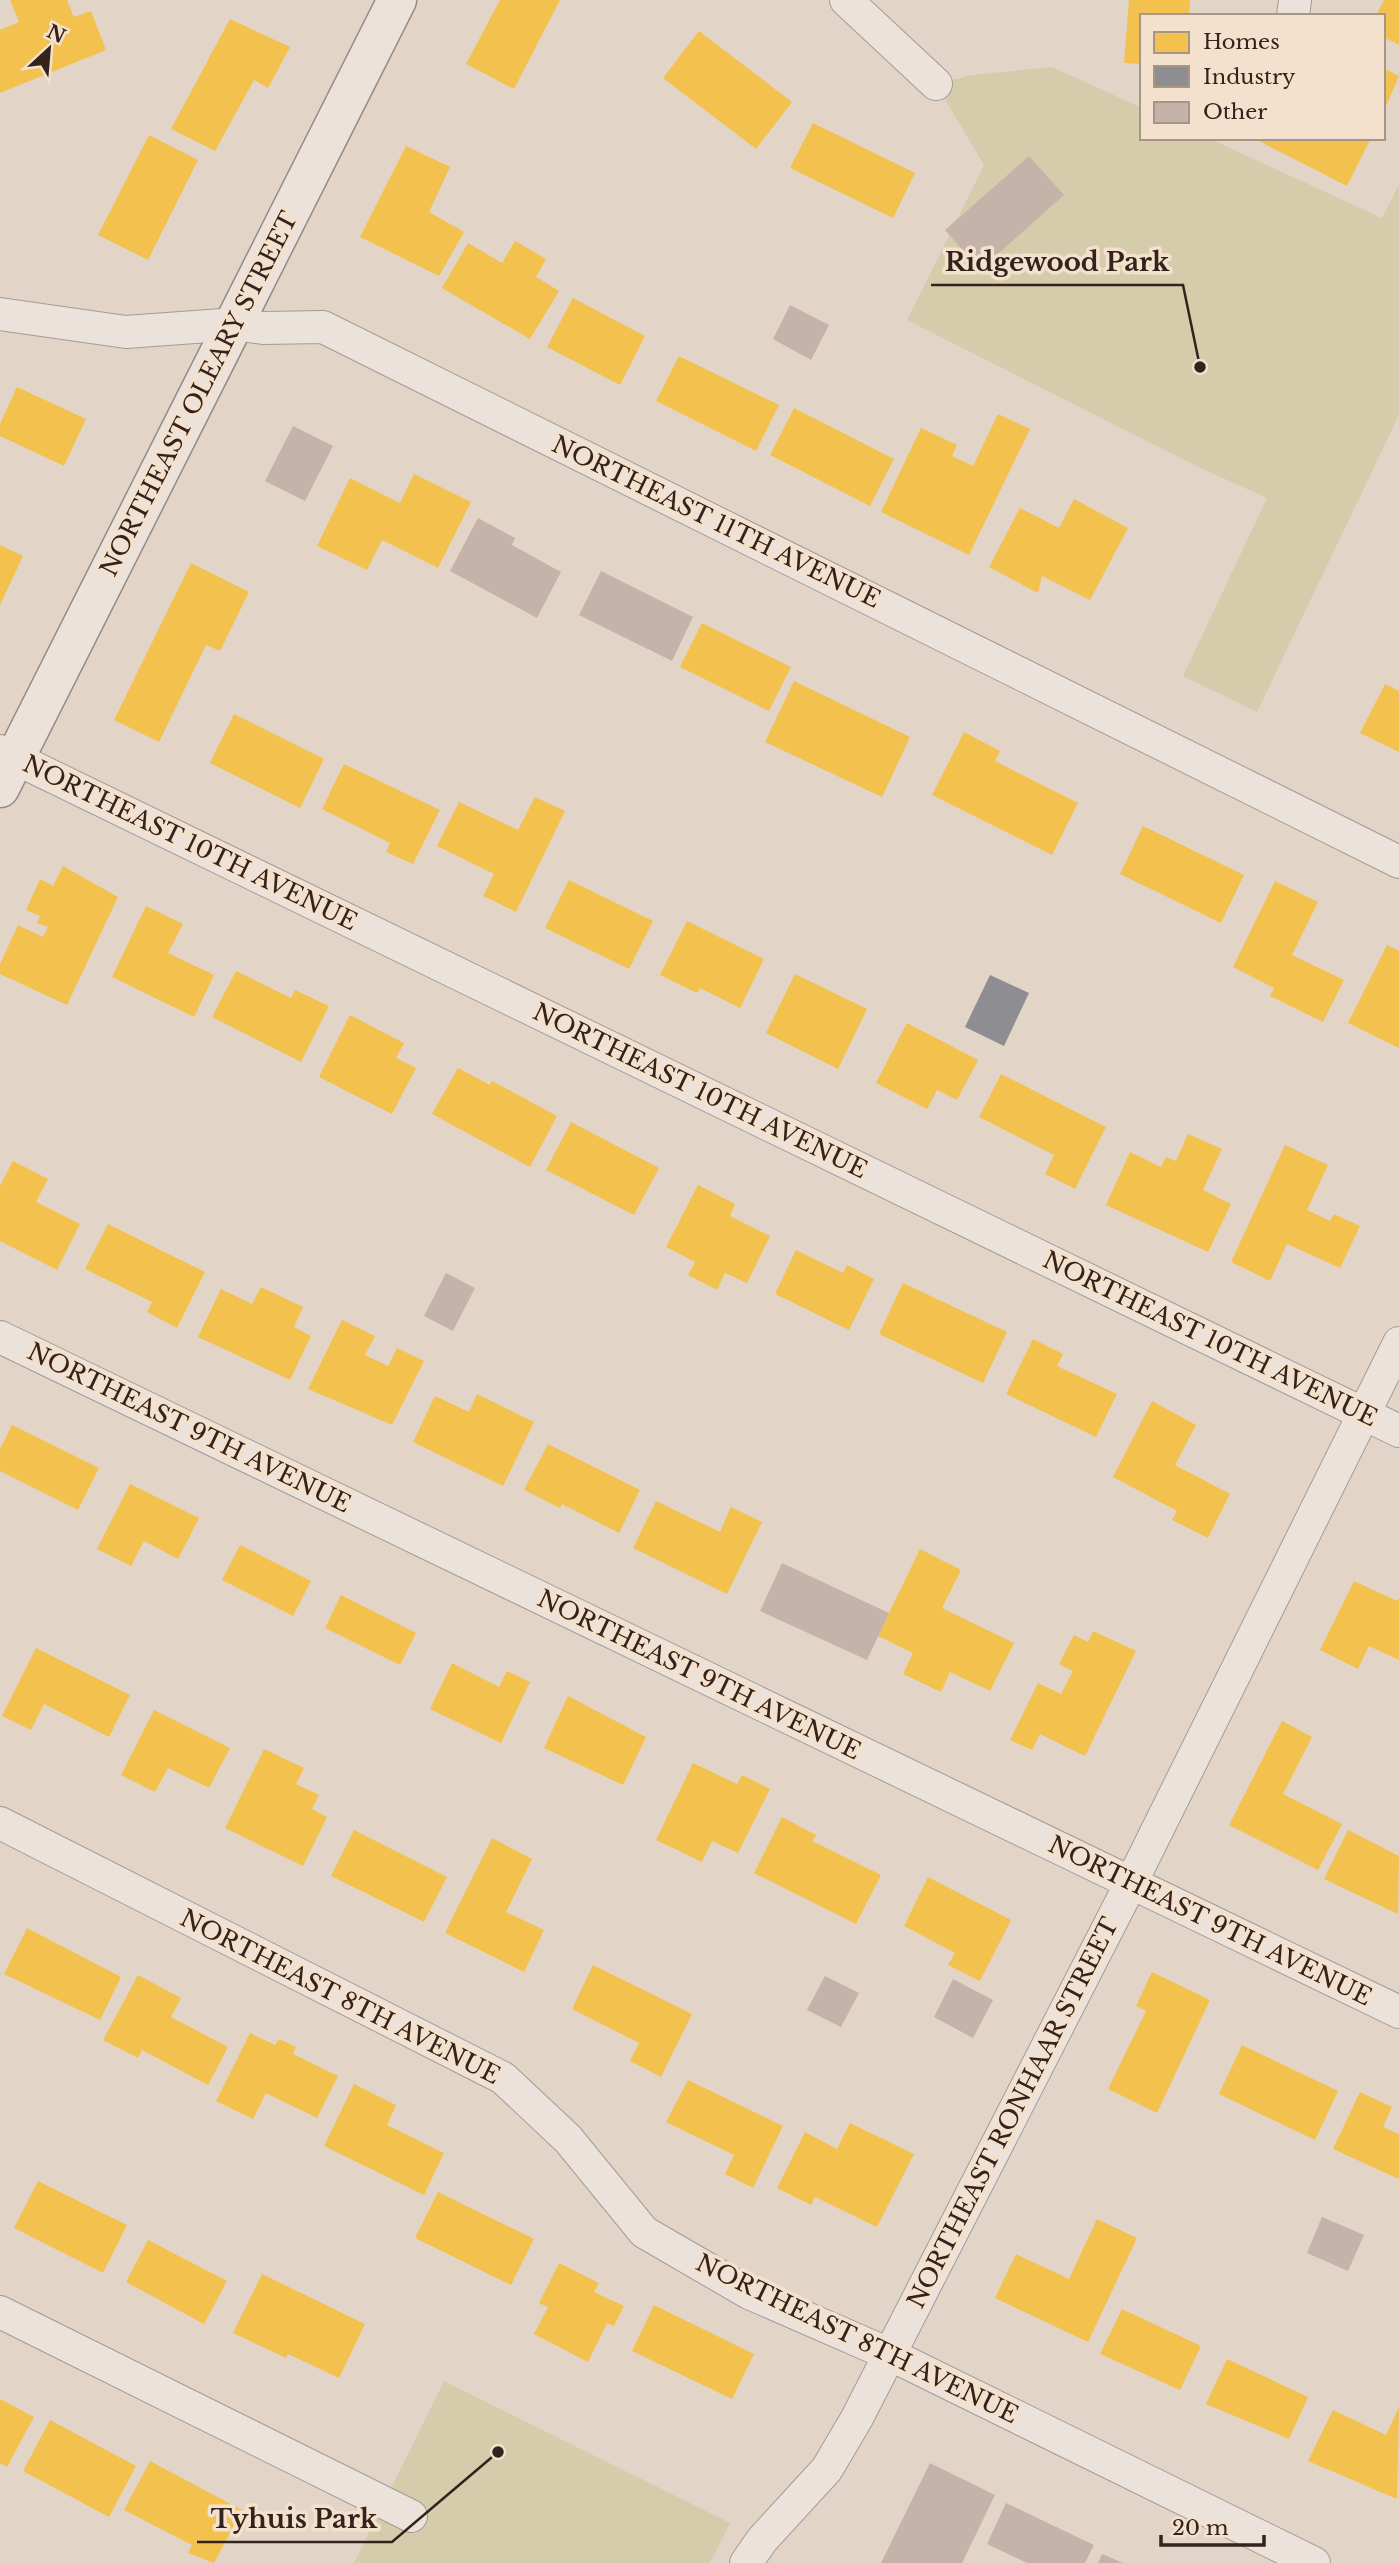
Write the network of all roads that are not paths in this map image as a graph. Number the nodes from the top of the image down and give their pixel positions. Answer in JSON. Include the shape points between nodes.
{"nodes":[{"id":1,"x":397,"y":0,"type":"edge"},
{"id":2,"x":846,"y":0,"type":"edge"},
{"id":3,"x":936,"y":84,"type":"dead end"},
{"id":4,"x":0,"y":314,"type":"edge"},
{"id":5,"x":236,"y":324,"type":"junction"},
{"id":6,"x":5,"y":766,"type":"edge"},
{"id":7,"x":1399,"y":862,"type":"edge"},
{"id":8,"x":0,"y":1337,"type":"edge"},
{"id":9,"x":1399,"y":1343,"type":"edge"},
{"id":10,"x":1362,"y":1413,"type":"junction"},
{"id":11,"x":1399,"y":1431,"type":"edge"},
{"id":12,"x":0,"y":1823,"type":"edge"},
{"id":13,"x":1131,"y":1884,"type":"junction"},
{"id":14,"x":1399,"y":2012,"type":"edge"},
{"id":15,"x":0,"y":2312,"type":"edge"},
{"id":16,"x":889,"y":2354,"type":"junction"},
{"id":17,"x":411,"y":2516,"type":"dead end"},
{"id":18,"x":746,"y":2563,"type":"edge"},
{"id":19,"x":1314,"y":2563,"type":"edge"}],
"edges":[{"from":1,"to":5,"type":"street","name":"NORTHEAST OLEARY STREET"},
{"from":2,"to":3,"type":"street"},
{"from":4,"to":5,"type":"street","name":"NORTHEAST 11TH AVENUE","via":[[126,332]]},
{"from":5,"to":6,"type":"street","name":"NORTHEAST OLEARY STREET"},
{"from":5,"to":7,"type":"street","name":"NORTHEAST 11TH AVENUE","via":[[323,327]]},
{"from":6,"to":10,"type":"street","name":"NORTHEAST 10TH AVENUE"},
{"from":8,"to":13,"type":"street","name":"NORTHEAST 9TH AVENUE"},
{"from":9,"to":10,"type":"street","name":"NORTHEAST RONHAAR STREET"},
{"from":10,"to":11,"type":"street","name":"NORTHEAST 10TH AVENUE"},
{"from":10,"to":13,"type":"street","name":"NORTHEAST RONHAAR STREET"},
{"from":12,"to":16,"type":"street","name":"NORTHEAST 8TH AVENUE","via":[[503,2078],[568,2139],[644,2232],[749,2293]]},
{"from":13,"to":14,"type":"street","name":"NORTHEAST 9TH AVENUE"},
{"from":13,"to":16,"type":"street","name":"NORTHEAST RONHAAR STREET"},
{"from":15,"to":17,"type":"street"},
{"from":16,"to":18,"type":"street","name":"NORTHEAST RONHAAR STREET","via":[[827,2469]]},
{"from":16,"to":19,"type":"street","name":"NORTHEAST 8TH AVENUE"}]}
